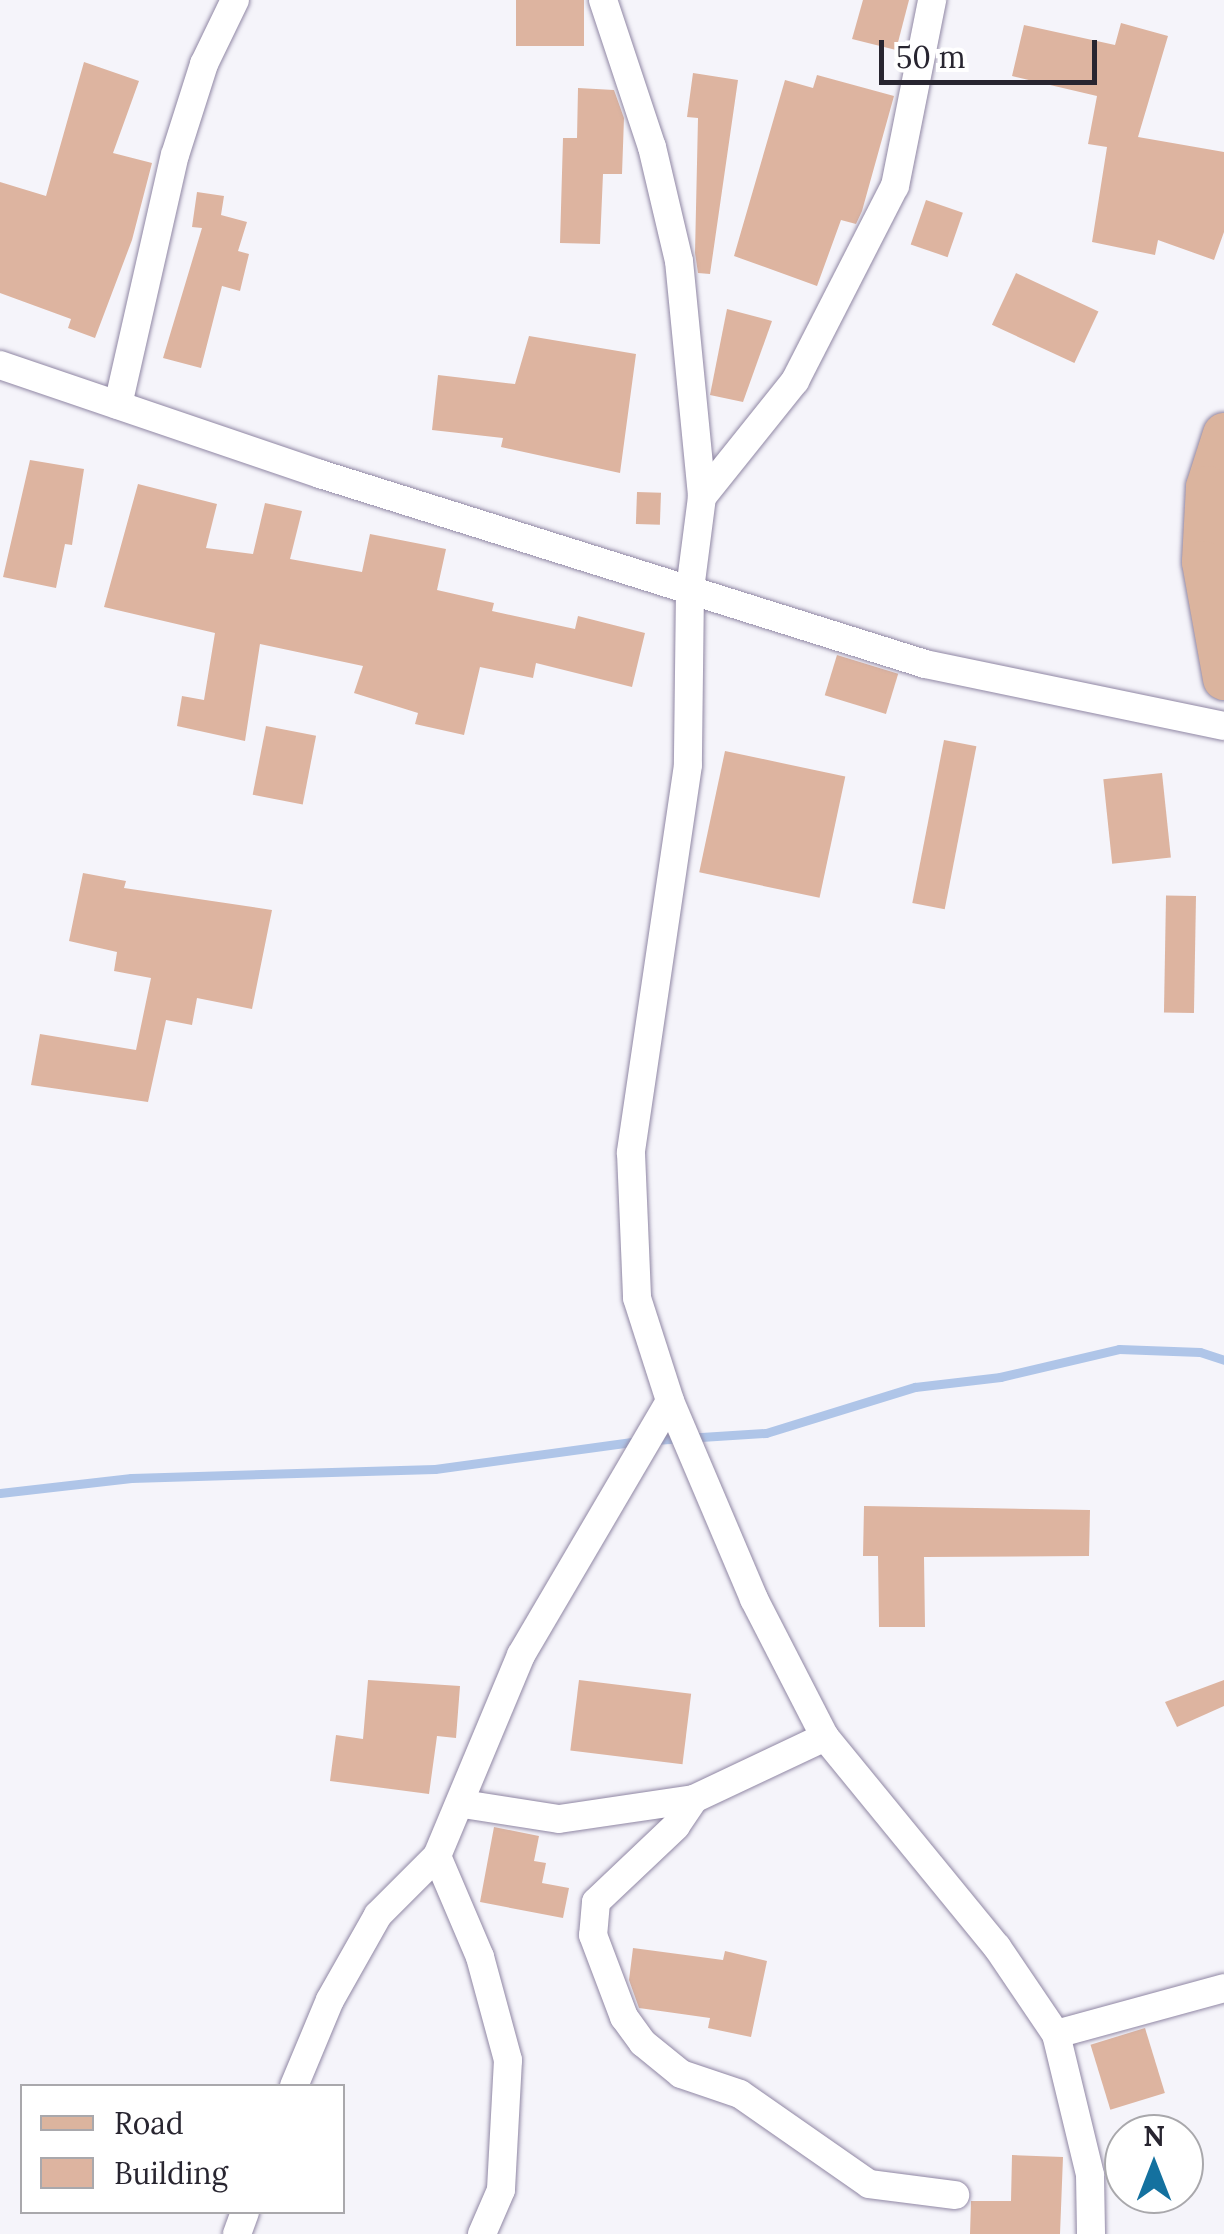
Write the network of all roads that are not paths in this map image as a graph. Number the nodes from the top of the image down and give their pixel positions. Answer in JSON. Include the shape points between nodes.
{"nodes":[{"id":1,"x":236,"y":0,"type":"edge"},
{"id":2,"x":603,"y":0,"type":"edge"},
{"id":3,"x":932,"y":0,"type":"edge"},
{"id":4,"x":0,"y":365,"type":"edge"},
{"id":5,"x":118,"y":405,"type":"junction"},
{"id":6,"x":1224,"y":434,"type":"edge"},
{"id":7,"x":702,"y":497,"type":"junction"},
{"id":8,"x":690,"y":590,"type":"junction"},
{"id":9,"x":1224,"y":680,"type":"edge"},
{"id":10,"x":1224,"y":726,"type":"edge"},
{"id":11,"x":670,"y":1401,"type":"junction"},
{"id":12,"x":825,"y":1737,"type":"junction"},
{"id":13,"x":694,"y":1799,"type":"junction"},
{"id":14,"x":463,"y":1804,"type":"junction"},
{"id":15,"x":438,"y":1856,"type":"junction"},
{"id":16,"x":1224,"y":1988,"type":"edge"},
{"id":17,"x":1056,"y":2034,"type":"junction"},
{"id":18,"x":295,"y":2084,"type":"edge"},
{"id":19,"x":955,"y":2195,"type":"dead end"},
{"id":20,"x":482,"y":2234,"type":"edge"},
{"id":21,"x":1091,"y":2234,"type":"edge"}],
"edges":[{"from":1,"to":5,"type":"street","via":[[204,64],[175,155]]},
{"from":2,"to":7,"type":"street","via":[[652,147],[679,261]]},
{"from":3,"to":7,"type":"street","via":[[894,186],[794,381]]},
{"from":4,"to":5,"type":"street"},
{"from":5,"to":8,"type":"street"},
{"from":6,"to":9,"type":"main road","via":[[1207,487],[1203,562]]},
{"from":7,"to":8,"type":"street"},
{"from":8,"to":10,"type":"street","via":[[925,664]]},
{"from":8,"to":11,"type":"street","via":[[688,765],[631,1153],[637,1298]]},
{"from":11,"to":12,"type":"street","via":[[754,1599]]},
{"from":11,"to":14,"type":"street","via":[[521,1655]]},
{"from":12,"to":13,"type":"street"},
{"from":12,"to":17,"type":"street","via":[[997,1947]]},
{"from":13,"to":14,"type":"street","via":[[559,1820]]},
{"from":13,"to":19,"type":"street","via":[[676,1826],[596,1902],[593,1934],[624,2017],[681,2074],[740,2094],[869,2184]]},
{"from":14,"to":15,"type":"street"},
{"from":15,"to":18,"type":"street","via":[[378,1915],[330,2000]]},
{"from":15,"to":20,"type":"street","via":[[480,1957],[508,2060],[500,2190]]},
{"from":16,"to":17,"type":"street"},
{"from":17,"to":21,"type":"street","via":[[1090,2175]]}]}
